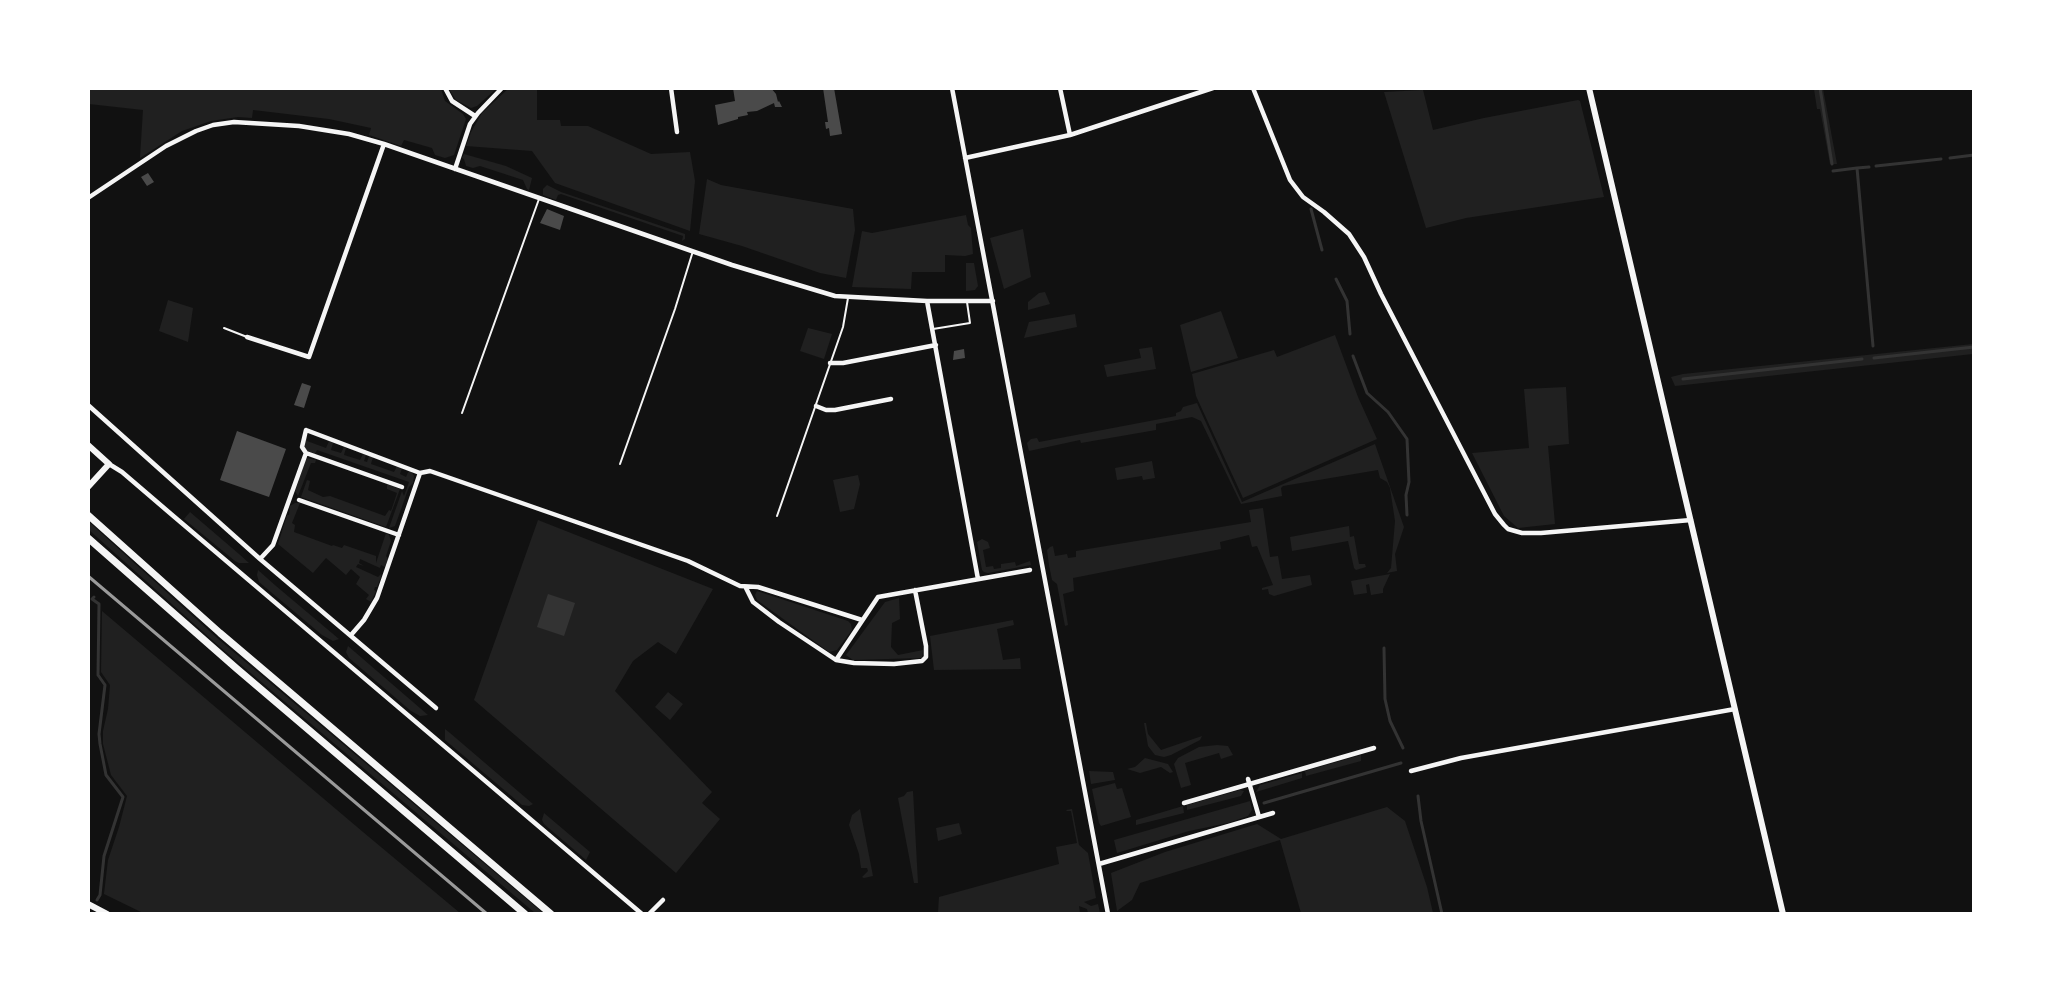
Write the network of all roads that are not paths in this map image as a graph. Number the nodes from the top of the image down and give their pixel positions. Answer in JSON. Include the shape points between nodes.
{"nodes":[{"id":1,"x":446,"y":88,"type":"edge"},
{"id":2,"x":502,"y":88,"type":"edge"},
{"id":3,"x":671,"y":88,"type":"edge"},
{"id":4,"x":952,"y":88,"type":"edge"},
{"id":5,"x":1060,"y":88,"type":"edge"},
{"id":6,"x":1213,"y":88,"type":"edge"},
{"id":7,"x":1252,"y":88,"type":"edge"},
{"id":8,"x":1589,"y":88,"type":"edge"},
{"id":9,"x":475,"y":116,"type":"junction"},
{"id":10,"x":677,"y":132,"type":"dead end"},
{"id":11,"x":1070,"y":135,"type":"junction"},
{"id":12,"x":384,"y":144,"type":"junction"},
{"id":13,"x":965,"y":158,"type":"junction"},
{"id":14,"x":455,"y":169,"type":"junction"},
{"id":15,"x":88,"y":198,"type":"edge"},
{"id":16,"x":539,"y":198,"type":"junction"},
{"id":17,"x":693,"y":251,"type":"junction"},
{"id":18,"x":848,"y":298,"type":"junction"},
{"id":19,"x":927,"y":301,"type":"junction"},
{"id":20,"x":993,"y":301,"type":"junction"},
{"id":21,"x":967,"y":302,"type":"junction"},
{"id":22,"x":224,"y":328,"type":"dead end"},
{"id":23,"x":933,"y":329,"type":"junction"},
{"id":24,"x":247,"y":337,"type":"joint"},
{"id":25,"x":936,"y":345,"type":"junction"},
{"id":26,"x":831,"y":363,"type":"junction"},
{"id":27,"x":891,"y":399,"type":"dead end"},
{"id":28,"x":88,"y":405,"type":"edge"},
{"id":29,"x":816,"y":406,"type":"junction"},
{"id":30,"x":462,"y":413,"type":"dead end"},
{"id":31,"x":88,"y":445,"type":"edge"},
{"id":32,"x":306,"y":453,"type":"junction"},
{"id":33,"x":109,"y":464,"type":"junction"},
{"id":34,"x":620,"y":464,"type":"dead end"},
{"id":35,"x":420,"y":473,"type":"junction"},
{"id":36,"x":88,"y":487,"type":"edge"},
{"id":37,"x":402,"y":487,"type":"dead end"},
{"id":38,"x":299,"y":500,"type":"dead end"},
{"id":39,"x":88,"y":515,"type":"edge"},
{"id":40,"x":777,"y":516,"type":"dead end"},
{"id":41,"x":1691,"y":520,"type":"junction"},
{"id":42,"x":399,"y":535,"type":"junction"},
{"id":43,"x":88,"y":538,"type":"edge"},
{"id":44,"x":260,"y":559,"type":"junction"},
{"id":45,"x":1030,"y":570,"type":"dead end"},
{"id":46,"x":978,"y":579,"type":"junction"},
{"id":47,"x":746,"y":588,"type":"junction"},
{"id":48,"x":915,"y":590,"type":"junction"},
{"id":49,"x":862,"y":620,"type":"junction"},
{"id":50,"x":351,"y":635,"type":"junction"},
{"id":51,"x":836,"y":660,"type":"junction"},
{"id":52,"x":436,"y":708,"type":"dead end"},
{"id":53,"x":1735,"y":709,"type":"junction"},
{"id":54,"x":1374,"y":748,"type":"dead end"},
{"id":55,"x":1411,"y":771,"type":"dead end"},
{"id":56,"x":1249,"y":782,"type":"junction"},
{"id":57,"x":1184,"y":803,"type":"dead end"},
{"id":58,"x":1273,"y":813,"type":"dead end"},
{"id":59,"x":1259,"y":818,"type":"junction"},
{"id":60,"x":1099,"y":864,"type":"junction"},
{"id":61,"x":663,"y":900,"type":"dead end"},
{"id":62,"x":88,"y":904,"type":"edge"},
{"id":63,"x":107,"y":914,"type":"edge"},
{"id":64,"x":525,"y":914,"type":"edge"},
{"id":65,"x":551,"y":914,"type":"edge"},
{"id":66,"x":642,"y":914,"type":"edge"},
{"id":67,"x":649,"y":914,"type":"edge"},
{"id":68,"x":1108,"y":914,"type":"edge"},
{"id":69,"x":1783,"y":914,"type":"edge"}],
"edges":[{"from":1,"to":9,"type":"street","via":[[452,101]]},
{"from":2,"to":9,"type":"street"},
{"from":3,"to":10,"type":"street"},
{"from":4,"to":13,"type":"street"},
{"from":5,"to":11,"type":"street"},
{"from":6,"to":11,"type":"street"},
{"from":7,"to":41,"type":"street","via":[[1290,180],[1303,197],[1349,234],[1364,257],[1496,514],[1508,529],[1537,533]]},
{"from":8,"to":41,"type":"street"},
{"from":9,"to":14,"type":"street"},
{"from":11,"to":13,"type":"street"},
{"from":12,"to":14,"type":"street"},
{"from":12,"to":15,"type":"street","via":[[299,126],[250,122],[213,125],[166,146]]},
{"from":12,"to":24,"type":"street","via":[[309,357]]},
{"from":13,"to":20,"type":"street"},
{"from":14,"to":16,"type":"street"},
{"from":16,"to":17,"type":"street"},
{"from":16,"to":30,"type":"lane"},
{"from":17,"to":18,"type":"street"},
{"from":17,"to":34,"type":"lane"},
{"from":18,"to":19,"type":"street"},
{"from":18,"to":26,"type":"lane"},
{"from":19,"to":21,"type":"street"},
{"from":19,"to":23,"type":"street"},
{"from":20,"to":21,"type":"street"},
{"from":20,"to":60,"type":"street"},
{"from":21,"to":23,"type":"lane","via":[[970,323]]},
{"from":22,"to":24,"type":"lane"},
{"from":23,"to":25,"type":"street"},
{"from":25,"to":26,"type":"street"},
{"from":25,"to":46,"type":"street"},
{"from":26,"to":29,"type":"lane"},
{"from":27,"to":29,"type":"street","via":[[835,410]]},
{"from":28,"to":44,"type":"street"},
{"from":29,"to":40,"type":"lane"},
{"from":31,"to":33,"type":"street"},
{"from":32,"to":35,"type":"street","via":[[302,447],[306,429]]},
{"from":32,"to":37,"type":"street"},
{"from":32,"to":44,"type":"street","via":[[273,545]]},
{"from":33,"to":36,"type":"street"},
{"from":33,"to":66,"type":"street"},
{"from":35,"to":42,"type":"street"},
{"from":35,"to":47,"type":"street","via":[[441,474],[688,561]]},
{"from":38,"to":42,"type":"street"},
{"from":39,"to":65,"type":"main road","via":[[220,633]]},
{"from":41,"to":53,"type":"street"},
{"from":42,"to":50,"type":"street","via":[[377,598]]},
{"from":43,"to":64,"type":"main road"},
{"from":44,"to":50,"type":"street"},
{"from":45,"to":46,"type":"street"},
{"from":46,"to":48,"type":"street"},
{"from":47,"to":49,"type":"street","via":[[758,587]]},
{"from":47,"to":51,"type":"street","via":[[753,602]]},
{"from":48,"to":49,"type":"street","via":[[878,597]]},
{"from":48,"to":51,"type":"street","via":[[926,646],[922,661],[894,664]]},
{"from":49,"to":51,"type":"street"},
{"from":50,"to":52,"type":"street"},
{"from":53,"to":55,"type":"street","via":[[1461,758]]},
{"from":53,"to":69,"type":"street"},
{"from":54,"to":56,"type":"street"},
{"from":56,"to":57,"type":"street"},
{"from":56,"to":59,"type":"street"},
{"from":58,"to":59,"type":"street"},
{"from":59,"to":60,"type":"street"},
{"from":60,"to":68,"type":"street"},
{"from":61,"to":67,"type":"street"},
{"from":62,"to":63,"type":"street"}]}
